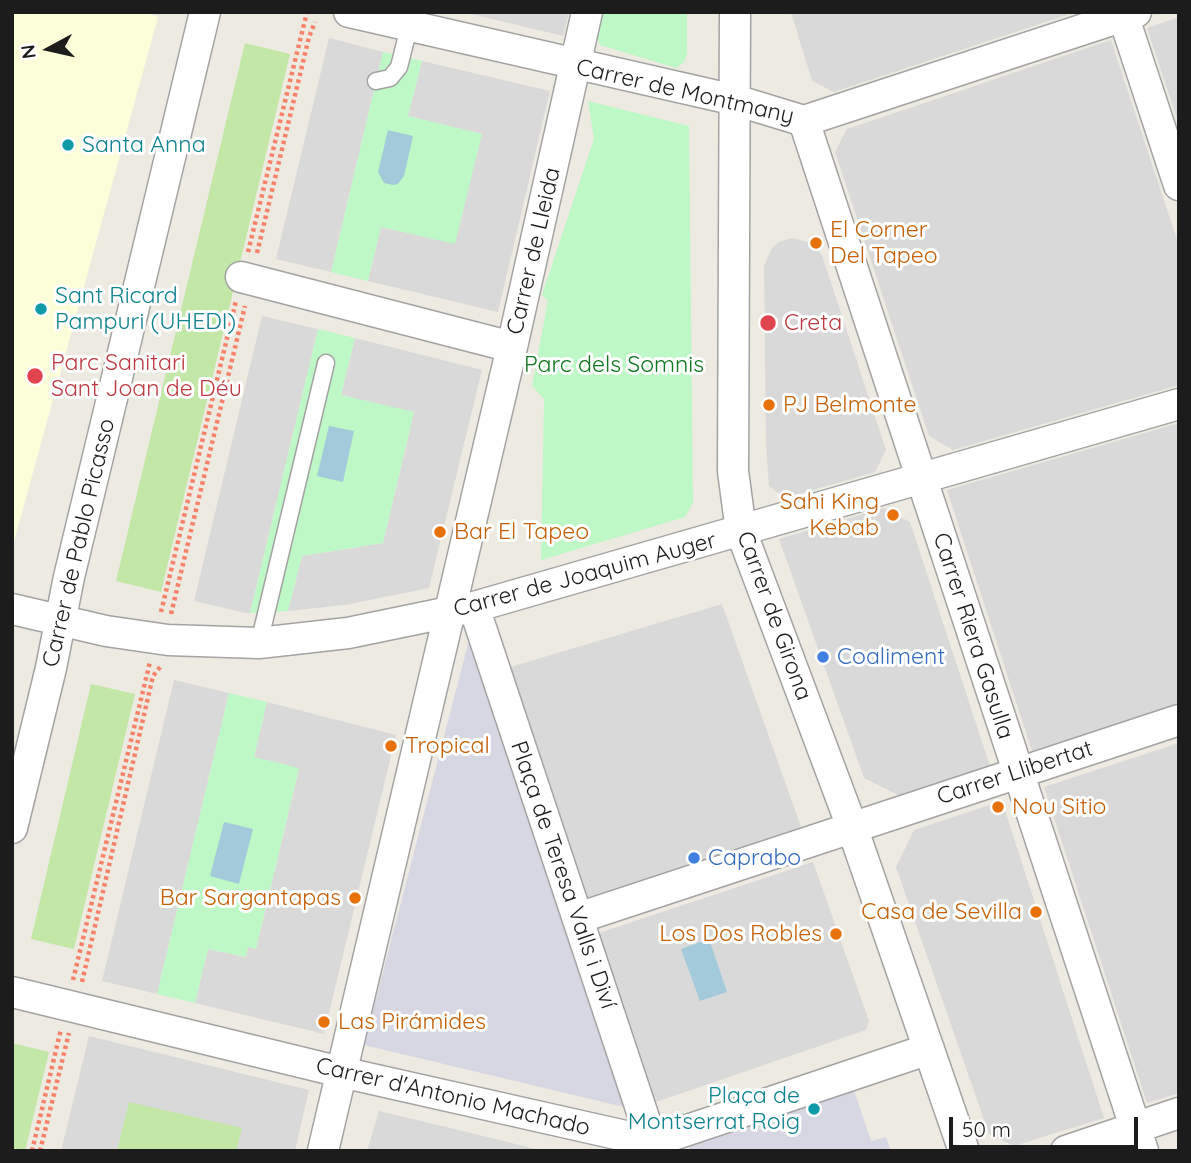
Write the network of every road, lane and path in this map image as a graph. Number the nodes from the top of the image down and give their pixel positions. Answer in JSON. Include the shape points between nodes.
{"nodes":[{"id":1,"x":205,"y":12,"type":"edge"},
{"id":2,"x":307,"y":12,"type":"edge"},
{"id":3,"x":349,"y":12,"type":"edge"},
{"id":4,"x":587,"y":12,"type":"edge"},
{"id":5,"x":735,"y":12,"type":"edge"},
{"id":6,"x":1127,"y":14,"type":"edge"},
{"id":7,"x":315,"y":22,"type":"dead end"},
{"id":8,"x":409,"y":27,"type":"junction"},
{"id":9,"x":575,"y":66,"type":"junction"},
{"id":10,"x":376,"y":81,"type":"dead end"},
{"id":11,"x":735,"y":100,"type":"junction"},
{"id":12,"x":804,"y":121,"type":"junction"},
{"id":13,"x":1179,"y":185,"type":"edge"},
{"id":14,"x":246,"y":278,"type":"junction"},
{"id":15,"x":512,"y":347,"type":"junction"},
{"id":16,"x":326,"y":363,"type":"dead end"},
{"id":17,"x":1179,"y":404,"type":"edge"},
{"id":18,"x":921,"y":479,"type":"junction"},
{"id":19,"x":741,"y":531,"type":"junction"},
{"id":20,"x":12,"y":609,"type":"edge"},
{"id":21,"x":462,"y":610,"type":"junction"},
{"id":22,"x":61,"y":620,"type":"junction"},
{"id":23,"x":159,"y":623,"type":"dead end"},
{"id":24,"x":172,"y":625,"type":"dead end"},
{"id":25,"x":259,"y":643,"type":"junction"},
{"id":26,"x":152,"y":654,"type":"dead end"},
{"id":27,"x":164,"y":661,"type":"dead end"},
{"id":28,"x":1179,"y":720,"type":"edge"},
{"id":29,"x":1018,"y":773,"type":"junction"},
{"id":30,"x":852,"y":827,"type":"junction"},
{"id":31,"x":12,"y":828,"type":"edge"},
{"id":32,"x":578,"y":918,"type":"junction"},
{"id":33,"x":71,"y":987,"type":"dead end"},
{"id":34,"x":83,"y":990,"type":"dead end"},
{"id":35,"x":12,"y":992,"type":"edge"},
{"id":36,"x":62,"y":1023,"type":"dead end"},
{"id":37,"x":73,"y":1026,"type":"dead end"},
{"id":38,"x":929,"y":1049,"type":"junction"},
{"id":39,"x":341,"y":1072,"type":"junction"},
{"id":40,"x":1179,"y":1113,"type":"edge"},
{"id":41,"x":1139,"y":1139,"type":"edge"},
{"id":42,"x":654,"y":1146,"type":"edge"},
{"id":43,"x":32,"y":1151,"type":"edge"},
{"id":44,"x":40,"y":1151,"type":"edge"},
{"id":45,"x":323,"y":1151,"type":"edge"},
{"id":46,"x":964,"y":1151,"type":"edge"},
{"id":47,"x":1066,"y":1151,"type":"edge"}],
"edges":[{"from":1,"to":22,"type":"street","name":"Carrer de Pablo Picasso"},
{"from":2,"to":14,"type":"path"},
{"from":3,"to":8,"type":"street","name":"Carrer de Montmany"},
{"from":4,"to":9,"type":"street","name":"Carrer de Lleida"},
{"from":5,"to":11,"type":"street","name":"Carrer de Girona"},
{"from":6,"to":12,"type":"street","name":"Carrer de Montmany"},
{"from":6,"to":13,"type":"street"},
{"from":7,"to":14,"type":"path"},
{"from":8,"to":9,"type":"street","name":"Carrer de Montmany"},
{"from":8,"to":10,"type":"lane","via":[[399,67],[390,78]]},
{"from":9,"to":11,"type":"street","name":"Carrer de Montmany"},
{"from":9,"to":15,"type":"street","name":"Carrer de Lleida"},
{"from":11,"to":12,"type":"street","name":"Carrer de Montmany"},
{"from":11,"to":19,"type":"street","name":"Carrer de Girona","via":[[733,471]]},
{"from":12,"to":18,"type":"street","name":"Carrer Riera Gasulla"},
{"from":14,"to":15,"type":"street"},
{"from":14,"to":23,"type":"path"},
{"from":14,"to":24,"type":"path"},
{"from":15,"to":21,"type":"street","name":"Carrer de Lleida"},
{"from":16,"to":25,"type":"lane"},
{"from":17,"to":18,"type":"street","name":"Carrer de Joaquim Auger"},
{"from":18,"to":19,"type":"street","name":"Carrer de Joaquim Auger"},
{"from":18,"to":29,"type":"street","name":"Carrer Riera Gasulla"},
{"from":19,"to":21,"type":"street","name":"Carrer de Joaquim Auger"},
{"from":19,"to":30,"type":"street","name":"Carrer de Girona"},
{"from":20,"to":22,"type":"street","name":"Carrer de Joaquim Auger"},
{"from":21,"to":25,"type":"street","name":"Carrer de Joaquim Auger","via":[[348,633]]},
{"from":21,"to":32,"type":"street","name":"Plaça de Teresa Valls i Diví"},
{"from":21,"to":39,"type":"street"},
{"from":22,"to":25,"type":"street","name":"Carrer de Joaquim Auger","via":[[168,639]]},
{"from":22,"to":31,"type":"street","name":"Carrer de Pablo Picasso"},
{"from":26,"to":33,"type":"path"},
{"from":27,"to":34,"type":"path","via":[[153,676],[82,976]]},
{"from":28,"to":29,"type":"street","name":"Carrer Llibertat"},
{"from":29,"to":30,"type":"street","name":"Carrer Llibertat"},
{"from":29,"to":41,"type":"street","name":"Carrer Riera Gasulla"},
{"from":30,"to":32,"type":"street","name":"Carrer Llibertat"},
{"from":30,"to":38,"type":"street","name":"Carrer de Girona"},
{"from":32,"to":42,"type":"street","name":"Plaça de Teresa Valls i Diví"},
{"from":35,"to":39,"type":"street","name":"Carrer d'Antonio Machado"},
{"from":36,"to":43,"type":"path"},
{"from":37,"to":44,"type":"path"},
{"from":38,"to":42,"type":"street"},
{"from":38,"to":46,"type":"street","name":"Carrer de Girona"},
{"from":39,"to":42,"type":"street","name":"Carrer d'Antonio Machado"},
{"from":39,"to":45,"type":"street"},
{"from":40,"to":41,"type":"street"},
{"from":41,"to":47,"type":"street"}]}
